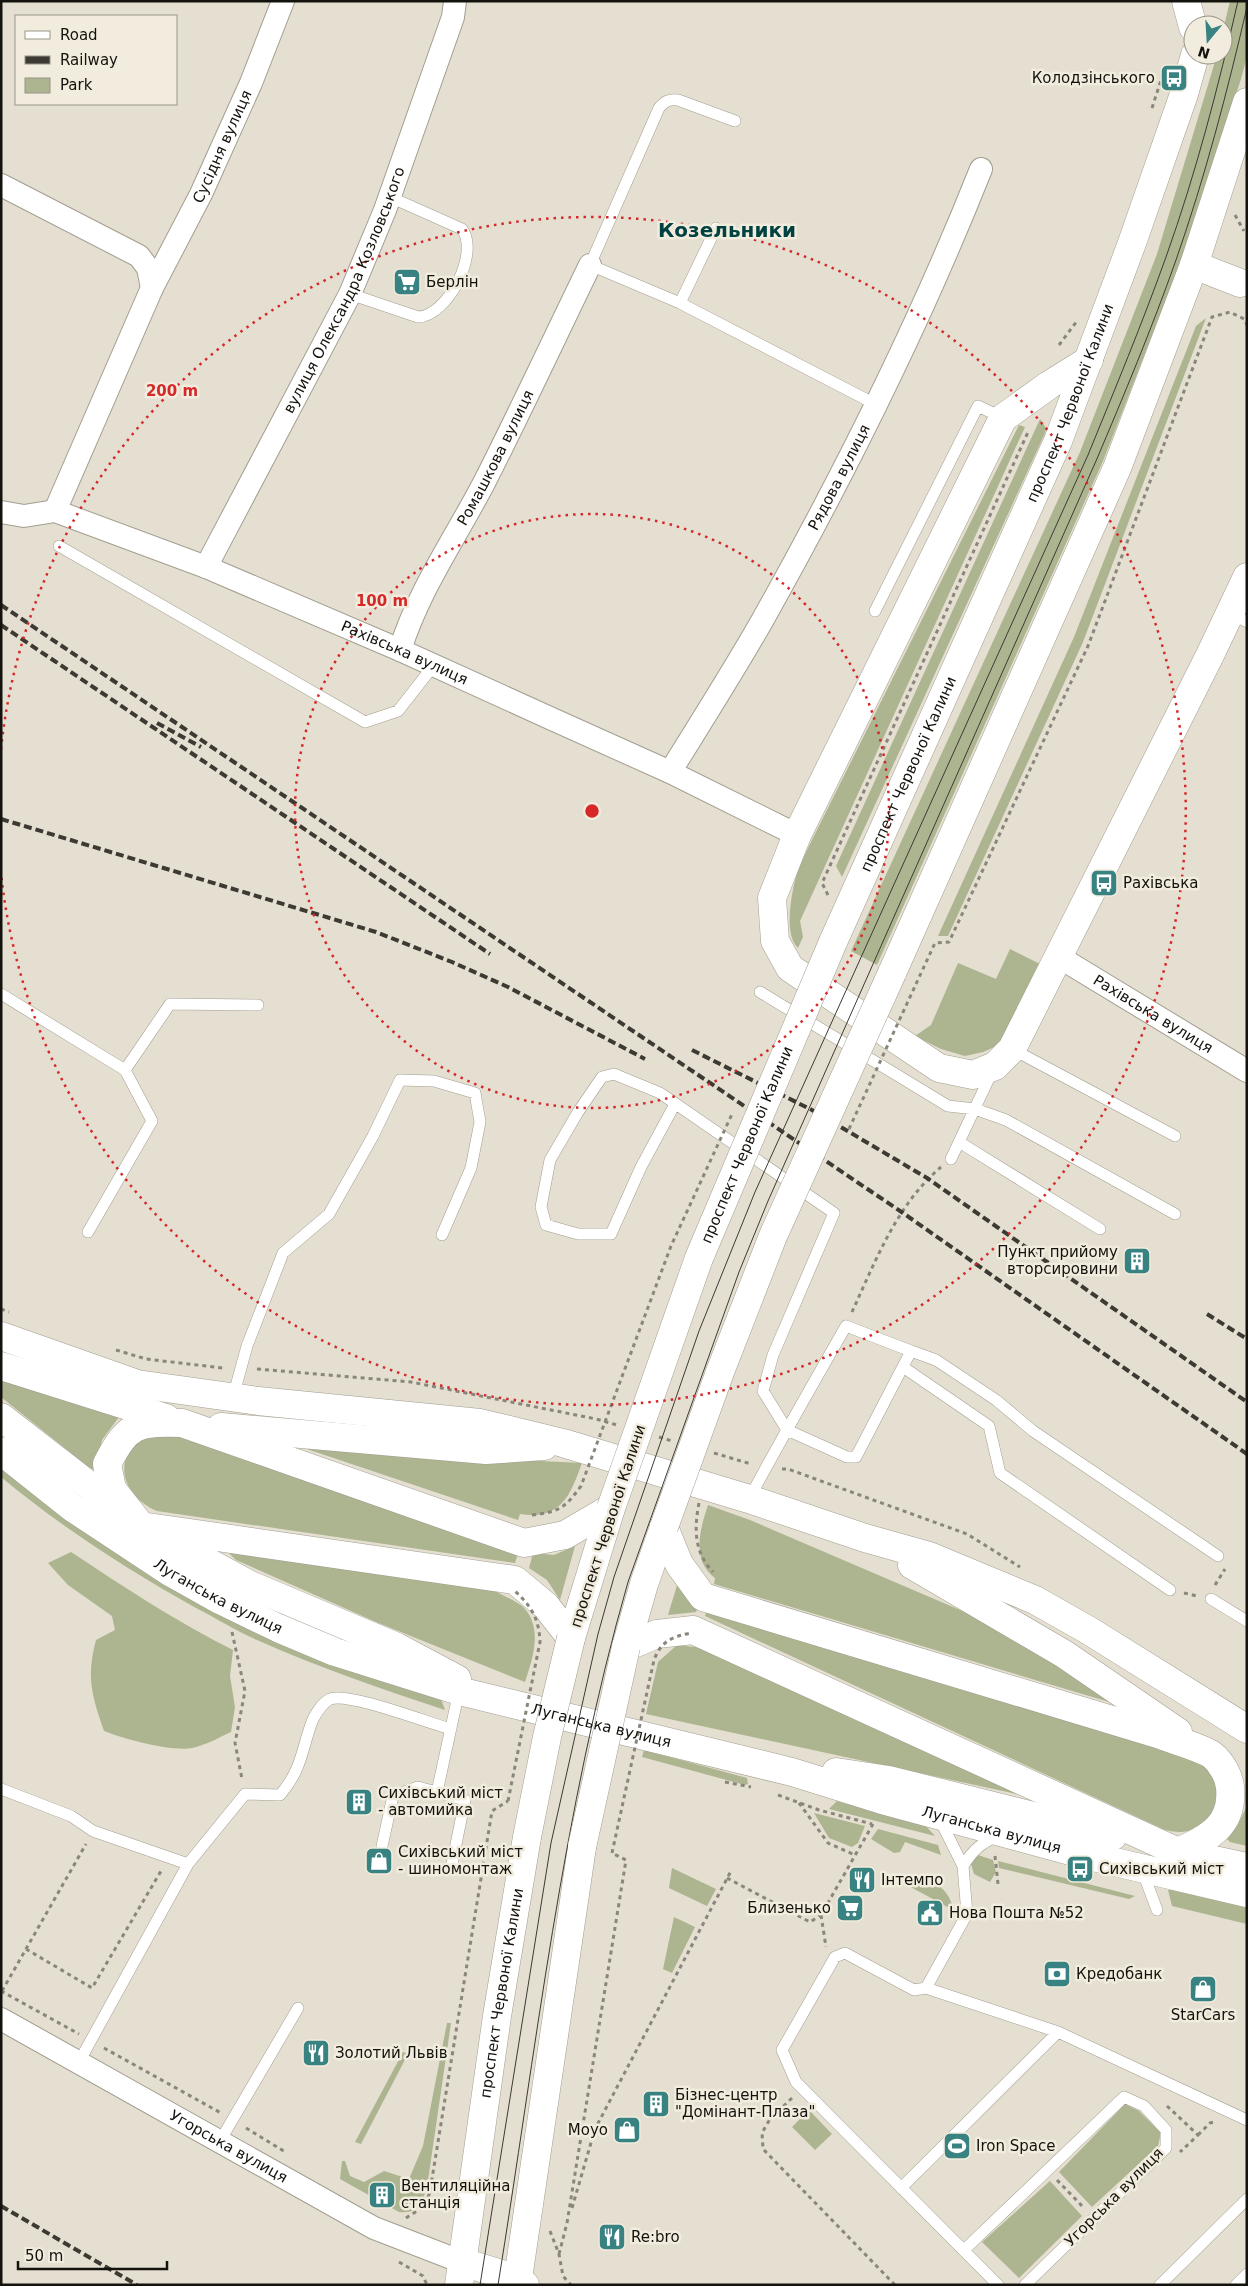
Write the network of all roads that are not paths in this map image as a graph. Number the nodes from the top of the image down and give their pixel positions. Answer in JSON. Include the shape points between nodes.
{"nodes":[{"id":1,"x":283,"y":1,"type":"edge"},
{"id":2,"x":455,"y":1,"type":"edge"},
{"id":3,"x":1186,"y":1,"type":"edge"},
{"id":4,"x":1208,"y":1,"type":"edge"},
{"id":5,"x":1190,"y":15,"type":"edge"},
{"id":6,"x":1204,"y":15,"type":"edge"},
{"id":7,"x":1191,"y":65,"type":"edge"},
{"id":8,"x":1247,"y":102,"type":"edge"},
{"id":9,"x":735,"y":121,"type":"dead end"},
{"id":10,"x":981,"y":169,"type":"dead end"},
{"id":11,"x":1,"y":185,"type":"edge"},
{"id":12,"x":390,"y":196,"type":"junction"},
{"id":13,"x":716,"y":228,"type":"dead end"},
{"id":14,"x":590,"y":265,"type":"junction"},
{"id":15,"x":1194,"y":265,"type":"junction"},
{"id":16,"x":1245,"y":281,"type":"edge"},
{"id":17,"x":152,"y":288,"type":"junction"},
{"id":18,"x":350,"y":294,"type":"junction"},
{"id":19,"x":680,"y":303,"type":"junction"},
{"id":20,"x":1089,"y":360,"type":"junction"},
{"id":21,"x":877,"y":405,"type":"junction"},
{"id":22,"x":1003,"y":418,"type":"junction"},
{"id":23,"x":55,"y":511,"type":"junction"},
{"id":24,"x":1,"y":512,"type":"edge"},
{"id":25,"x":58,"y":546,"type":"dead end"},
{"id":26,"x":206,"y":567,"type":"junction"},
{"id":27,"x":1247,"y":577,"type":"edge"},
{"id":28,"x":875,"y":610,"type":"dead end"},
{"id":29,"x":1238,"y":618,"type":"edge"},
{"id":30,"x":400,"y":650,"type":"junction"},
{"id":31,"x":434,"y":665,"type":"junction"},
{"id":32,"x":670,"y":772,"type":"junction"},
{"id":33,"x":797,"y":835,"type":"junction"},
{"id":34,"x":1059,"y":957,"type":"junction"},
{"id":35,"x":760,"y":992,"type":"dead end"},
{"id":36,"x":1,"y":994,"type":"edge"},
{"id":37,"x":258,"y":1004,"type":"dead end"},
{"id":38,"x":1004,"y":1057,"type":"junction"},
{"id":39,"x":125,"y":1070,"type":"junction"},
{"id":40,"x":1247,"y":1071,"type":"edge"},
{"id":41,"x":675,"y":1104,"type":"junction"},
{"id":42,"x":974,"y":1109,"type":"junction"},
{"id":43,"x":1175,"y":1136,"type":"dead end"},
{"id":44,"x":959,"y":1142,"type":"junction"},
{"id":45,"x":951,"y":1159,"type":"road end"},
{"id":46,"x":1175,"y":1214,"type":"dead end"},
{"id":47,"x":1100,"y":1228,"type":"dead end"},
{"id":48,"x":88,"y":1232,"type":"dead end"},
{"id":49,"x":442,"y":1236,"type":"dead end"},
{"id":50,"x":9,"y":1326,"type":"edge"},
{"id":51,"x":911,"y":1351,"type":"junction"},
{"id":52,"x":1,"y":1366,"type":"edge"},
{"id":53,"x":903,"y":1367,"type":"junction"},
{"id":54,"x":233,"y":1397,"type":"junction"},
{"id":55,"x":1,"y":1417,"type":"edge"},
{"id":56,"x":182,"y":1423,"type":"junction"},
{"id":57,"x":787,"y":1430,"type":"junction"},
{"id":58,"x":563,"y":1443,"type":"junction"},
{"id":59,"x":1,"y":1451,"type":"edge"},
{"id":60,"x":749,"y":1499,"type":"junction"},
{"id":61,"x":611,"y":1508,"type":"junction"},
{"id":62,"x":141,"y":1526,"type":"junction"},
{"id":63,"x":664,"y":1527,"type":"junction"},
{"id":64,"x":865,"y":1538,"type":"junction"},
{"id":65,"x":1218,"y":1556,"type":"road end"},
{"id":66,"x":1170,"y":1590,"type":"road end"},
{"id":67,"x":1211,"y":1598,"type":"road end"},
{"id":68,"x":1247,"y":1621,"type":"edge"},
{"id":69,"x":571,"y":1638,"type":"junction"},
{"id":70,"x":626,"y":1647,"type":"junction"},
{"id":71,"x":459,"y":1691,"type":"junction"},
{"id":72,"x":488,"y":1698,"type":"junction"},
{"id":73,"x":451,"y":1730,"type":"junction"},
{"id":74,"x":1247,"y":1730,"type":"edge"},
{"id":75,"x":1212,"y":1754,"type":"junction"},
{"id":76,"x":792,"y":1772,"type":"junction"},
{"id":77,"x":1247,"y":1773,"type":"edge"},
{"id":78,"x":1,"y":1790,"type":"edge"},
{"id":79,"x":436,"y":1792,"type":"junction"},
{"id":80,"x":938,"y":1816,"type":"junction"},
{"id":81,"x":999,"y":1845,"type":"junction"},
{"id":82,"x":382,"y":1846,"type":"dead end"},
{"id":83,"x":1178,"y":1852,"type":"junction"},
{"id":84,"x":188,"y":1864,"type":"junction"},
{"id":85,"x":452,"y":1864,"type":"dead end"},
{"id":86,"x":963,"y":1866,"type":"junction"},
{"id":87,"x":1247,"y":1867,"type":"edge"},
{"id":88,"x":1142,"y":1870,"type":"junction"},
{"id":89,"x":1247,"y":1892,"type":"edge"},
{"id":90,"x":1157,"y":1910,"type":"dead end"},
{"id":91,"x":926,"y":1988,"type":"junction"},
{"id":92,"x":298,"y":2008,"type":"dead end"},
{"id":93,"x":1,"y":2019,"type":"edge"},
{"id":94,"x":1058,"y":2032,"type":"junction"},
{"id":95,"x":79,"y":2062,"type":"junction"},
{"id":96,"x":1247,"y":2120,"type":"edge"},
{"id":97,"x":220,"y":2142,"type":"junction"},
{"id":98,"x":901,"y":2188,"type":"junction"},
{"id":99,"x":1247,"y":2199,"type":"edge"},
{"id":100,"x":964,"y":2250,"type":"junction"},
{"id":101,"x":461,"y":2274,"type":"edge"},
{"id":102,"x":1247,"y":2274,"type":"edge"},
{"id":103,"x":520,"y":2283,"type":"edge"},
{"id":104,"x":998,"y":2285,"type":"edge"},
{"id":105,"x":1025,"y":2285,"type":"edge"},
{"id":106,"x":1160,"y":2285,"type":"edge"},
{"id":107,"x":1236,"y":2285,"type":"edge"}],
"edges":[{"from":1,"to":17,"type":"street","name":"Сусідня вулиця","via":[[251,83],[201,194]]},
{"from":2,"to":12,"type":"street","name":"вулиця Олександра Козловського"},
{"from":3,"to":5,"type":"main road"},
{"from":4,"to":6,"type":"main road"},
{"from":7,"to":20,"type":"main road","name":"проспект Червоної Калини"},
{"from":8,"to":15,"type":"main road"},
{"from":9,"to":14,"type":"lane","via":[[678,100],[664,102]]},
{"from":10,"to":21,"type":"street","name":"Рядова вулиця","via":[[948,252]]},
{"from":11,"to":17,"type":"street","via":[[139,256],[148,268]]},
{"from":12,"to":18,"type":"street","name":"вулиця Олександра Козловського"},
{"from":12,"to":18,"type":"lane","via":[[462,229],[468,246],[461,273],[446,301],[428,317],[418,318]]},
{"from":13,"to":19,"type":"lane"},
{"from":14,"to":19,"type":"lane"},
{"from":14,"to":30,"type":"street","name":"Ромашкова вулиця","via":[[484,482],[422,594]]},
{"from":15,"to":16,"type":"main road"},
{"from":15,"to":63,"type":"main road","bridge":true,"via":[[1118,468],[904,978],[773,1236]]},
{"from":17,"to":23,"type":"street","name":"Сусідня вулиця"},
{"from":18,"to":26,"type":"street","name":"вулиця Олександра Козловського"},
{"from":19,"to":21,"type":"lane"},
{"from":20,"to":22,"type":"main road"},
{"from":20,"to":61,"type":"main road","name":"проспект Червоної Калини","bridge":true,"via":[[1058,441],[833,942],[699,1258]]},
{"from":21,"to":32,"type":"street","name":"Рядова вулиця","via":[[762,621]]},
{"from":22,"to":28,"type":"lane","via":[[978,406]]},
{"from":22,"to":33,"type":"main road"},
{"from":23,"to":24,"type":"street","name":"Рахівська вулиця","via":[[24,516]]},
{"from":23,"to":26,"type":"street","name":"Рахівська вулиця"},
{"from":25,"to":31,"type":"lane","via":[[365,722],[398,711]]},
{"from":26,"to":30,"type":"street","name":"Рахівська вулиця"},
{"from":27,"to":29,"type":"main road"},
{"from":29,"to":34,"type":"main road"},
{"from":30,"to":31,"type":"street","name":"Рахівська вулиця"},
{"from":31,"to":32,"type":"street","name":"Рахівська вулиця"},
{"from":32,"to":33,"type":"street","name":"Рахівська вулиця"},
{"from":33,"to":38,"type":"main road","via":[[772,898],[775,941],[790,968],[939,1068],[973,1075]]},
{"from":34,"to":38,"type":"main road"},
{"from":34,"to":40,"type":"street","name":"Рахівська вулиця"},
{"from":35,"to":42,"type":"lane","via":[[948,1106]]},
{"from":36,"to":39,"type":"lane"},
{"from":37,"to":39,"type":"lane","via":[[170,1004]]},
{"from":38,"to":42,"type":"lane"},
{"from":38,"to":43,"type":"lane"},
{"from":39,"to":48,"type":"lane","via":[[152,1121]]},
{"from":41,"to":41,"type":"lane","via":[[660,1093],[614,1074],[602,1077],[550,1160],[541,1207],[546,1225],[578,1234],[611,1234],[640,1167]]},
{"from":41,"to":57,"type":"lane","via":[[834,1213],[773,1355],[763,1391]]},
{"from":42,"to":44,"type":"lane"},
{"from":42,"to":46,"type":"lane","via":[[1006,1120]]},
{"from":44,"to":45,"type":"lane"},
{"from":44,"to":47,"type":"lane"},
{"from":49,"to":54,"type":"lane","via":[[472,1168],[480,1122],[475,1093],[434,1082],[400,1080],[329,1214],[283,1253],[250,1337]]},
{"from":50,"to":54,"type":"main road","via":[[136,1384]]},
{"from":51,"to":53,"type":"lane"},
{"from":51,"to":57,"type":"lane","via":[[846,1326]]},
{"from":51,"to":65,"type":"lane","via":[[936,1360],[996,1400],[1033,1430]]},
{"from":52,"to":56,"type":"main road"},
{"from":53,"to":57,"type":"lane","via":[[856,1457],[847,1457]]},
{"from":53,"to":66,"type":"lane","via":[[989,1426],[1000,1473]]},
{"from":54,"to":58,"type":"main road","via":[[480,1423]]},
{"from":55,"to":62,"type":"main road"},
{"from":56,"to":58,"type":"main road","via":[[486,1450]]},
{"from":56,"to":61,"type":"main road","via":[[524,1543],[565,1534]]},
{"from":56,"to":62,"type":"main road","via":[[141,1424],[126,1432],[107,1464],[112,1489]]},
{"from":57,"to":60,"type":"lane"},
{"from":58,"to":60,"type":"main road"},
{"from":59,"to":71,"type":"main road","name":"Луганська вулиця","via":[[119,1540],[220,1600],[335,1652]]},
{"from":60,"to":64,"type":"main road"},
{"from":61,"to":69,"type":"main road","name":"проспект Червоної Калини"},
{"from":62,"to":69,"type":"main road","via":[[515,1585],[546,1606]]},
{"from":62,"to":72,"type":"main road","via":[[250,1585],[397,1646]]},
{"from":63,"to":70,"type":"main road"},
{"from":63,"to":75,"type":"main road","via":[[680,1564],[703,1597],[1158,1734]]},
{"from":64,"to":74,"type":"main road","via":[[929,1556],[1035,1600]]},
{"from":64,"to":75,"type":"main road","via":[[1064,1654]]},
{"from":67,"to":68,"type":"lane"},
{"from":69,"to":101,"type":"main road","name":"проспект Червоної Калини","bridge":true,"via":[[527,1837],[497,2016]]},
{"from":70,"to":83,"type":"main road","bridge":true,"via":[[658,1634],[692,1631]]},
{"from":70,"to":103,"type":"main road","bridge":true,"via":[[582,1846]]},
{"from":71,"to":72,"type":"main road","name":"Луганська вулиця"},
{"from":71,"to":73,"type":"lane"},
{"from":72,"to":76,"type":"main road","name":"Луганська вулиця"},
{"from":73,"to":79,"type":"lane"},
{"from":73,"to":84,"type":"lane","via":[[350,1698],[330,1699],[319,1707],[300,1766],[280,1795],[245,1794]]},
{"from":75,"to":77,"type":"main road"},
{"from":75,"to":83,"type":"main road","via":[[1229,1777],[1229,1808],[1224,1822],[1208,1838]]},
{"from":76,"to":80,"type":"main road","name":"Луганська вулиця"},
{"from":76,"to":83,"type":"main road","via":[[840,1772],[889,1780]]},
{"from":78,"to":84,"type":"lane","via":[[71,1816],[93,1831]]},
{"from":79,"to":82,"type":"lane","via":[[418,1788],[394,1796]]},
{"from":79,"to":85,"type":"lane","via":[[465,1800]]},
{"from":80,"to":81,"type":"main road","name":"Луганська вулиця"},
{"from":80,"to":86,"type":"lane"},
{"from":81,"to":86,"type":"lane","via":[[985,1841],[973,1850]]},
{"from":81,"to":88,"type":"main road","name":"Луганська вулиця"},
{"from":83,"to":87,"type":"main road"},
{"from":84,"to":95,"type":"lane"},
{"from":86,"to":91,"type":"lane","via":[[967,1914]]},
{"from":88,"to":89,"type":"main road","name":"Луганська вулиця"},
{"from":88,"to":90,"type":"lane"},
{"from":91,"to":94,"type":"lane"},
{"from":91,"to":98,"type":"lane","via":[[914,1990],[845,1953],[835,1957],[782,2050],[796,2082]]},
{"from":92,"to":97,"type":"lane"},
{"from":93,"to":95,"type":"street","name":"Угорська вулиця"},
{"from":94,"to":96,"type":"lane"},
{"from":94,"to":98,"type":"lane"},
{"from":95,"to":97,"type":"street","name":"Угорська вулиця"},
{"from":97,"to":101,"type":"street","name":"Угорська вулиця"},
{"from":98,"to":100,"type":"lane"},
{"from":99,"to":106,"type":"lane"},
{"from":100,"to":104,"type":"lane"},
{"from":100,"to":105,"type":"lane","name":"Угорська вулиця","via":[[1124,2098],[1144,2106],[1166,2130],[1166,2148]]},
{"from":101,"to":103,"type":"main road"},
{"from":102,"to":107,"type":"lane"}]}
